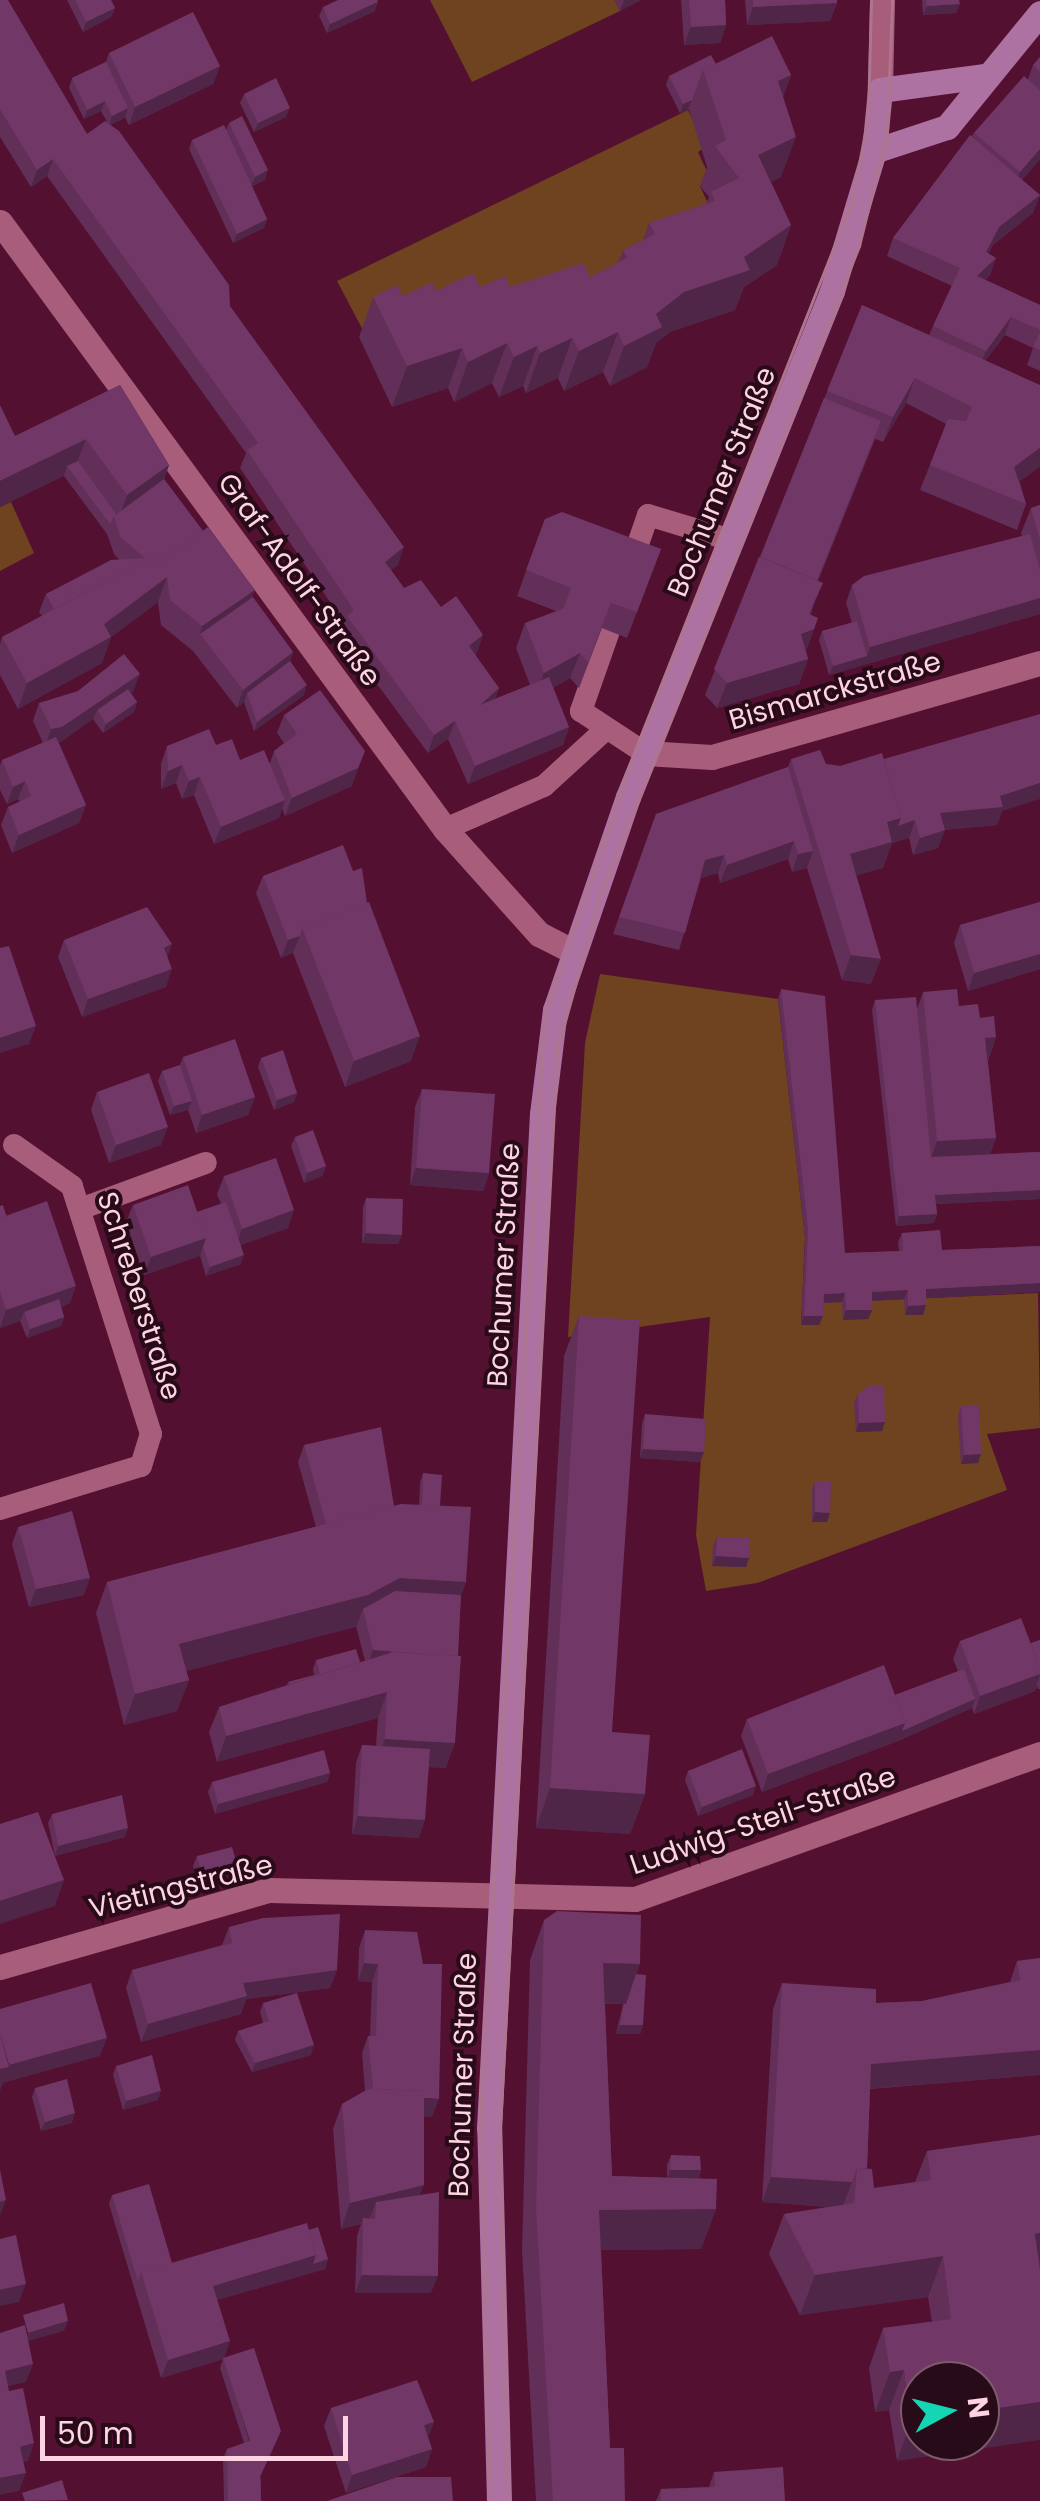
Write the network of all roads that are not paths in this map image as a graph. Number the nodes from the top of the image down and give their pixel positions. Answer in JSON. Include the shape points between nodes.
{"nodes":[{"id":1,"x":882,"y":0,"type":"edge"},
{"id":2,"x":1040,"y":13,"type":"edge"},
{"id":3,"x":982,"y":76,"type":"junction"},
{"id":4,"x":880,"y":90,"type":"junction"},
{"id":5,"x":874,"y":152,"type":"junction"},
{"id":6,"x":0,"y":222,"type":"edge"},
{"id":7,"x":730,"y":540,"type":"junction"},
{"id":8,"x":630,"y":567,"type":"edge"},
{"id":9,"x":608,"y":630,"type":"edge"},
{"id":10,"x":1040,"y":663,"type":"edge"},
{"id":11,"x":605,"y":730,"type":"junction"},
{"id":12,"x":645,"y":753,"type":"junction"},
{"id":13,"x":445,"y":829,"type":"junction"},
{"id":14,"x":572,"y":951,"type":"junction"},
{"id":15,"x":14,"y":1145,"type":"dead end"},
{"id":16,"x":206,"y":1163,"type":"dead end"},
{"id":17,"x":80,"y":1209,"type":"junction"},
{"id":18,"x":0,"y":1509,"type":"edge"},
{"id":19,"x":1040,"y":1754,"type":"edge"},
{"id":20,"x":499,"y":1900,"type":"junction"},
{"id":21,"x":0,"y":1967,"type":"edge"},
{"id":22,"x":499,"y":2501,"type":"edge"}],
"edges":[{"from":1,"to":4,"type":"street"},
{"from":2,"to":3,"type":"main road"},
{"from":3,"to":4,"type":"main road"},
{"from":3,"to":5,"type":"main road","via":[[947,128]]},
{"from":4,"to":5,"type":"main road","name":"Bochumer Straße"},
{"from":5,"to":7,"type":"main road","name":"Bochumer Straße","via":[[832,291]]},
{"from":6,"to":13,"type":"street","name":"Graf-Adolf-Straße"},
{"from":7,"to":8,"type":"lane","via":[[648,514]]},
{"from":7,"to":12,"type":"main road","name":"Bochumer Straße"},
{"from":9,"to":11,"type":"lane","via":[[580,711]]},
{"from":10,"to":12,"type":"street","name":"Bismarckstraße","via":[[712,757]]},
{"from":11,"to":12,"type":"lane"},
{"from":11,"to":13,"type":"lane","via":[[544,786]]},
{"from":12,"to":14,"type":"main road","name":"Bochumer Straße"},
{"from":13,"to":14,"type":"street","name":"Graf-Adolf-Straße","via":[[539,934]]},
{"from":14,"to":20,"type":"main road","name":"Bochumer Straße","via":[[542,1114]]},
{"from":15,"to":17,"type":"lane","name":"Schreberstraße","via":[[72,1186]]},
{"from":16,"to":17,"type":"lane"},
{"from":17,"to":18,"type":"lane","name":"Schreberstraße","via":[[151,1434],[141,1466]]},
{"from":19,"to":20,"type":"street","name":"Ludwig-Steil-Straße","via":[[655,1895],[606,1904]]},
{"from":20,"to":21,"type":"street","name":"Vietingstraße","via":[[270,1890]]},
{"from":20,"to":22,"type":"main road","name":"Bochumer Straße","via":[[488,2188]]}]}
